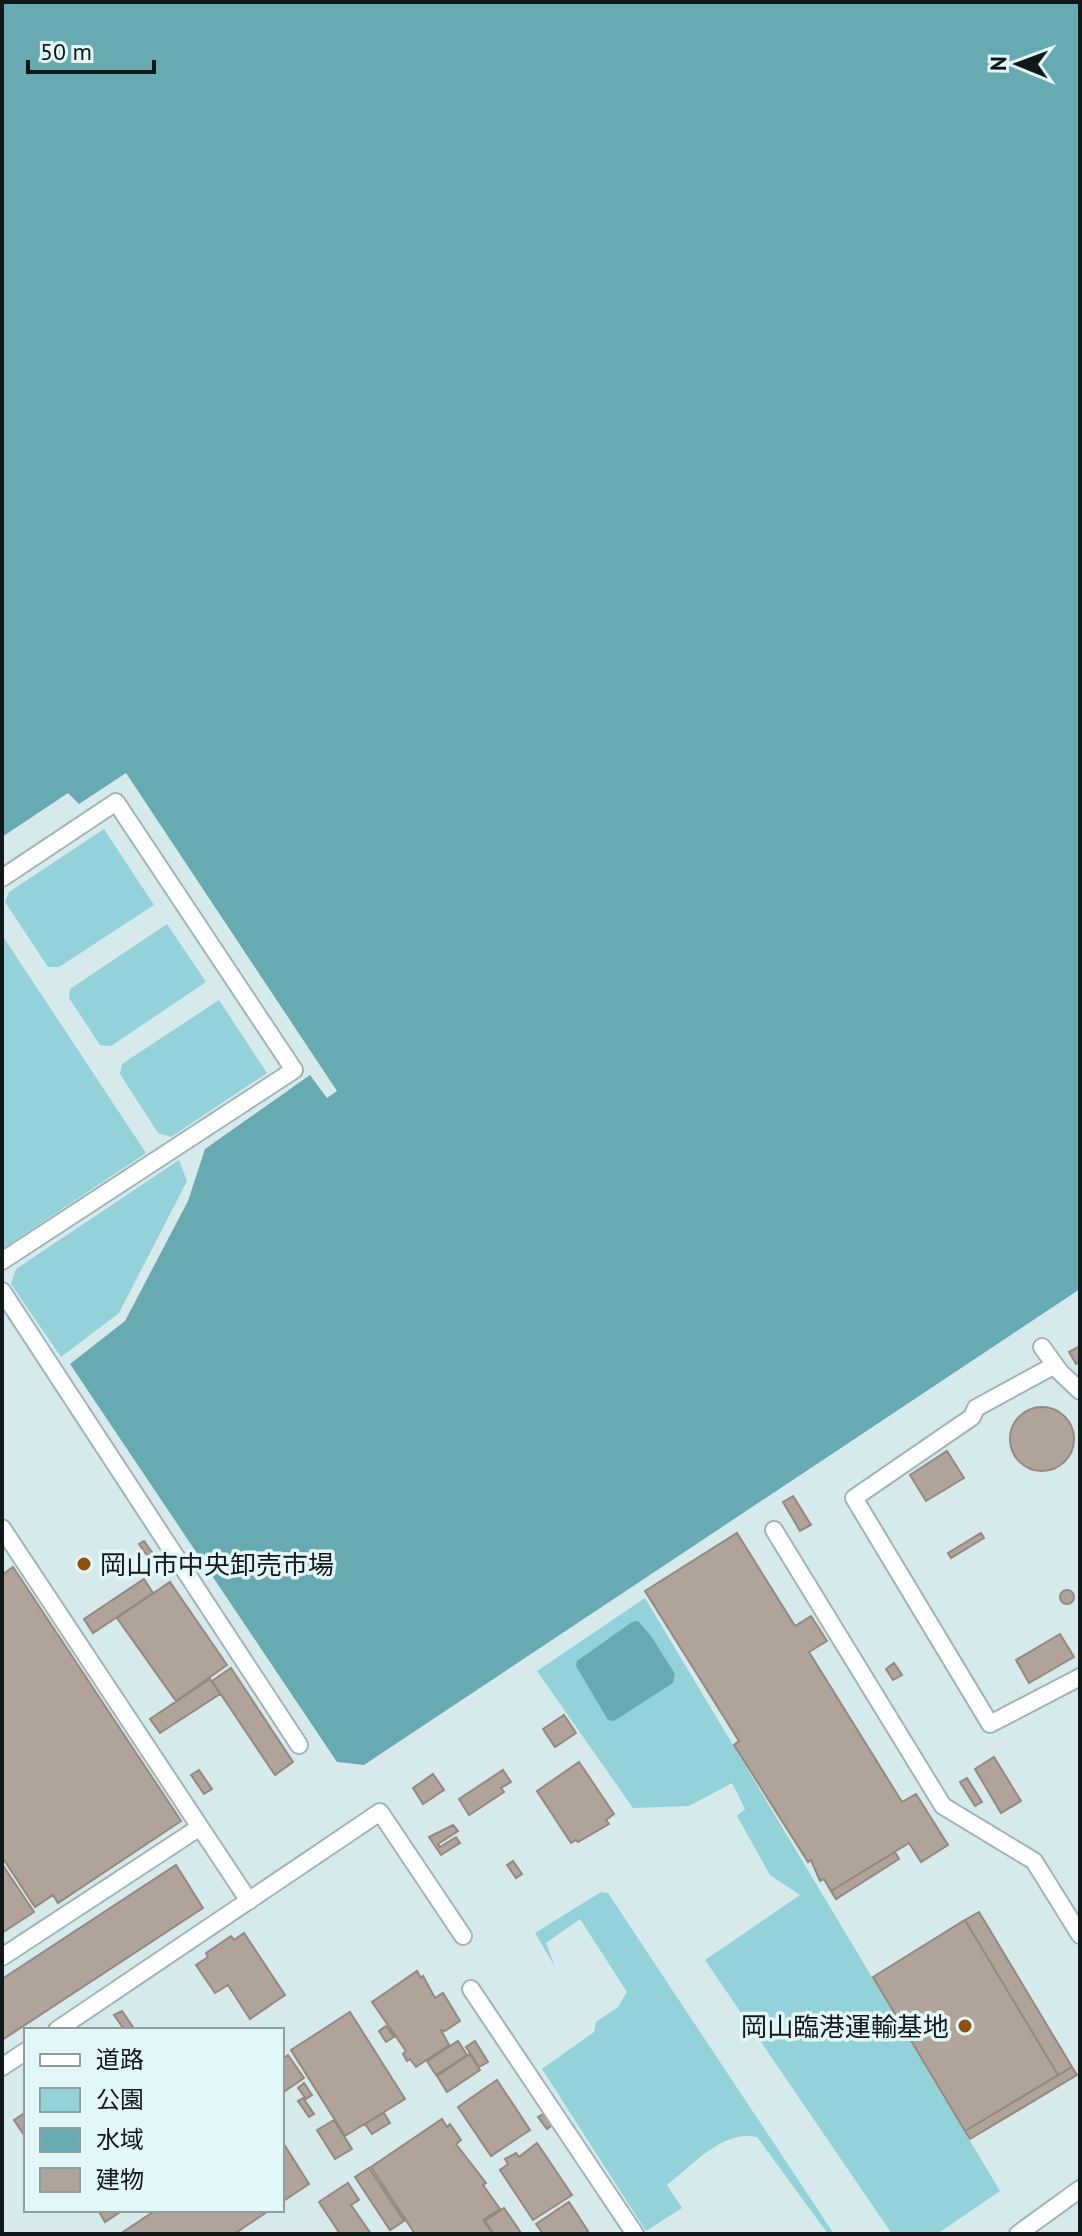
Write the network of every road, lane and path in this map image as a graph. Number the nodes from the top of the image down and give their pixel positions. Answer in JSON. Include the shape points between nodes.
{"nodes":[{"id":1,"x":2,"y":878,"type":"edge"},
{"id":2,"x":2,"y":1261,"type":"edge"},
{"id":3,"x":2,"y":1291,"type":"edge"},
{"id":4,"x":1042,"y":1347,"type":"dead end"},
{"id":5,"x":1055,"y":1365,"type":"junction"},
{"id":6,"x":1080,"y":1391,"type":"edge"},
{"id":7,"x":2,"y":1528,"type":"edge"},
{"id":8,"x":774,"y":1530,"type":"dead end"},
{"id":9,"x":17,"y":1550,"type":"junction"},
{"id":10,"x":2,"y":1559,"type":"edge"},
{"id":11,"x":1080,"y":1677,"type":"edge"},
{"id":12,"x":299,"y":1745,"type":"dead end"},
{"id":13,"x":200,"y":1827,"type":"junction"},
{"id":14,"x":249,"y":1901,"type":"junction"},
{"id":15,"x":1080,"y":1935,"type":"edge"},
{"id":16,"x":463,"y":1936,"type":"dead end"},
{"id":17,"x":2,"y":1957,"type":"edge"},
{"id":18,"x":471,"y":1989,"type":"dead end"},
{"id":19,"x":60,"y":2028,"type":"edge"},
{"id":20,"x":24,"y":2052,"type":"edge"},
{"id":21,"x":2,"y":2067,"type":"edge"},
{"id":22,"x":1080,"y":2189,"type":"edge"},
{"id":23,"x":635,"y":2234,"type":"edge"},
{"id":24,"x":1018,"y":2234,"type":"edge"}],
"edges":[{"from":1,"to":2,"type":"street","via":[[116,802],[294,1070]]},
{"from":3,"to":12,"type":"street"},
{"from":4,"to":5,"type":"street"},
{"from":5,"to":6,"type":"street"},
{"from":5,"to":11,"type":"street","via":[[976,1408],[972,1417],[854,1498],[990,1724]]},
{"from":7,"to":9,"type":"street"},
{"from":8,"to":15,"type":"street","via":[[943,1806],[1034,1861]]},
{"from":9,"to":10,"type":"street"},
{"from":9,"to":13,"type":"street"},
{"from":13,"to":14,"type":"street"},
{"from":13,"to":17,"type":"street"},
{"from":14,"to":16,"type":"street","via":[[380,1812]]},
{"from":14,"to":19,"type":"street"},
{"from":18,"to":23,"type":"street"},
{"from":20,"to":21,"type":"street"},
{"from":22,"to":24,"type":"street"}]}
